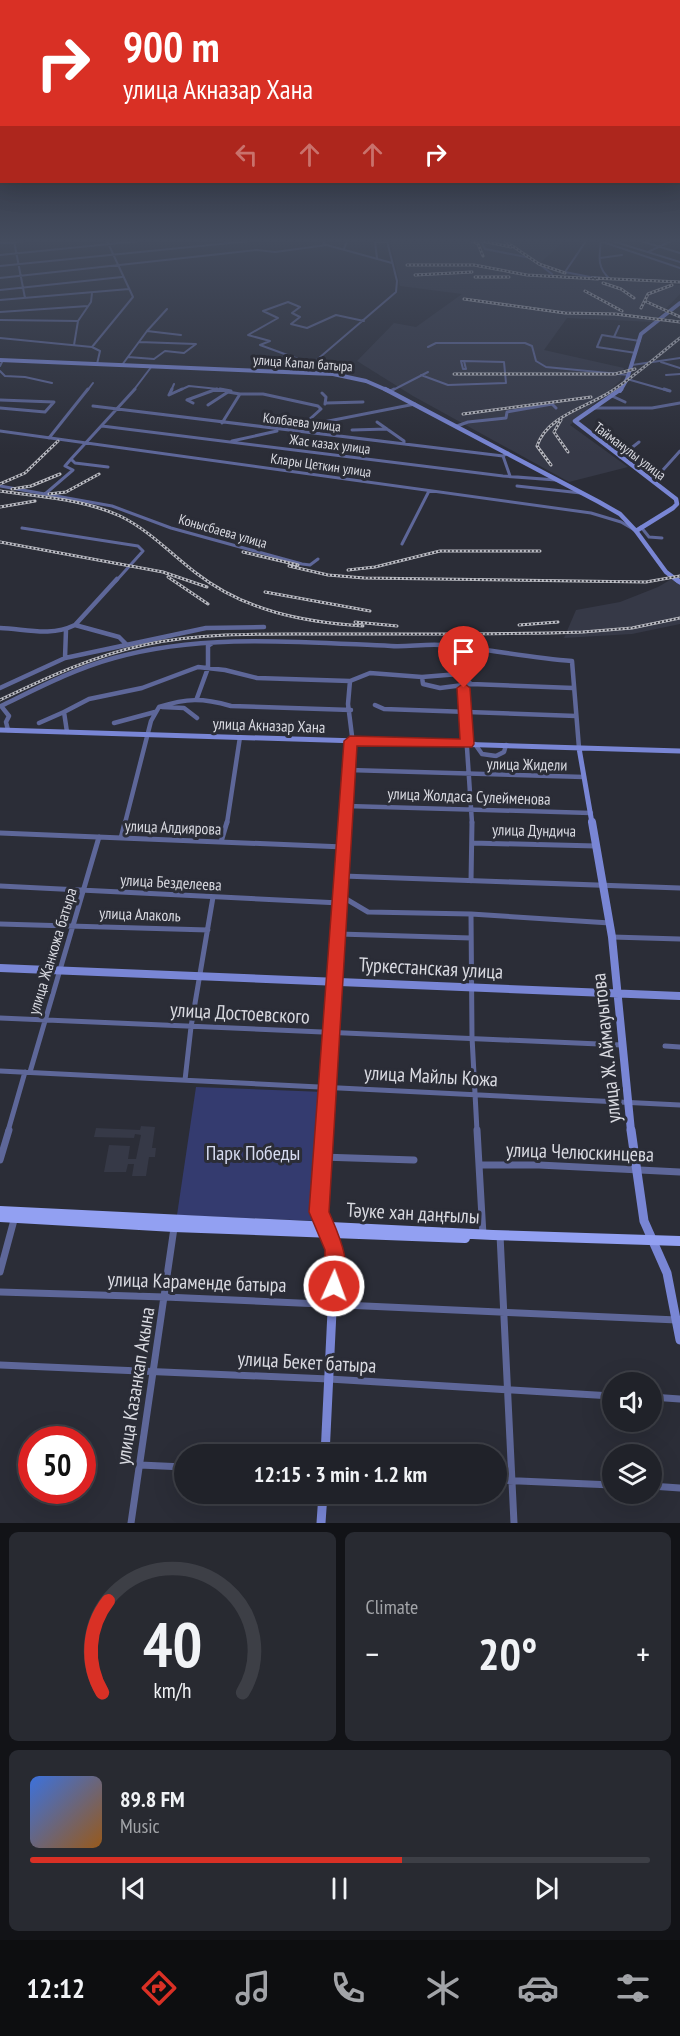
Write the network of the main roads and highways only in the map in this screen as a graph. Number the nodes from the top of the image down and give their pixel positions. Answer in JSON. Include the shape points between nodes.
{"nodes":[{"id":1,"x":0,"y":1211,"type":"edge"},
{"id":2,"x":16,"y":1215,"type":"junction"},
{"id":3,"x":0,"y":1218,"type":"edge"},
{"id":4,"x":680,"y":1243,"type":"edge"}],
"edges":[{"from":1,"to":2,"type":"main road","name":"Тәуке хан даңғылы"},
{"from":2,"to":3,"type":"main road","name":"Тәуке хан даңғылы"},
{"from":2,"to":4,"type":"main road","name":"Тәуке хан даңғылы"}]}
